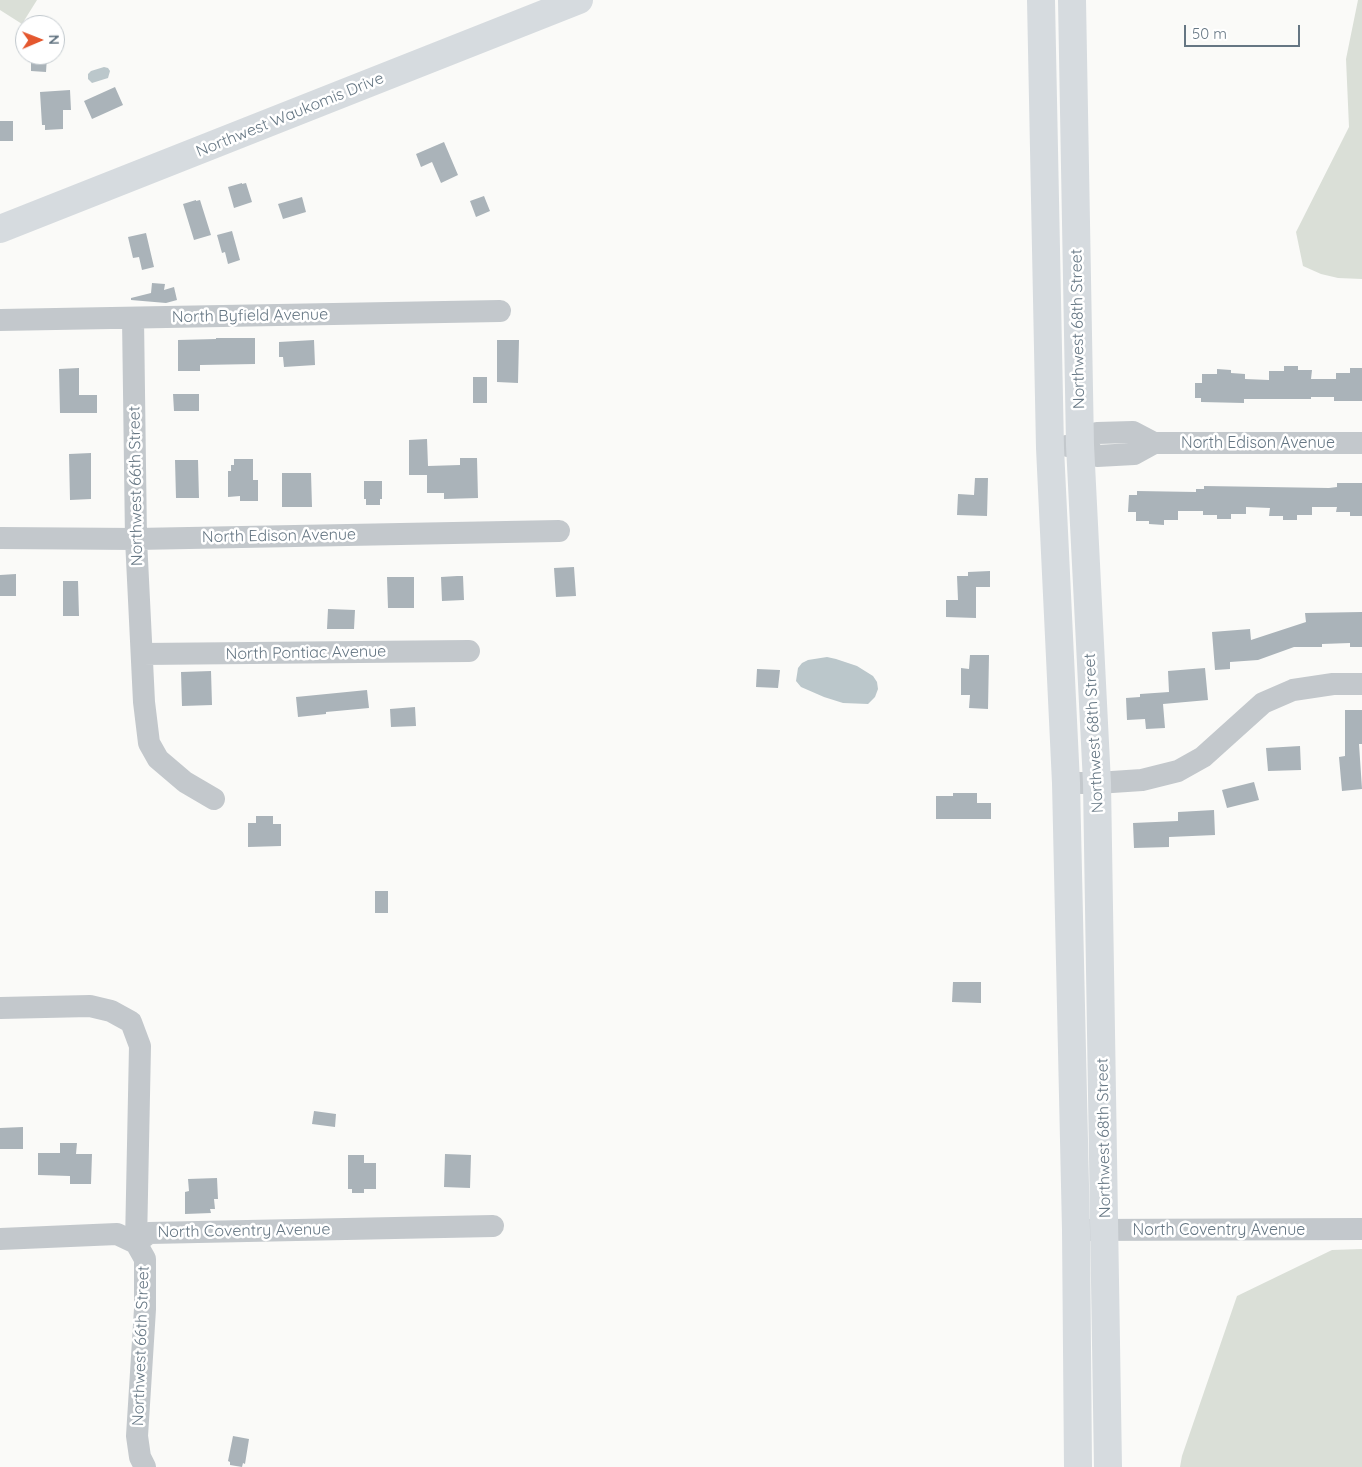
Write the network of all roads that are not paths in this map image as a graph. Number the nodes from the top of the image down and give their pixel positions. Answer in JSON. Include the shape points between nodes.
{"nodes":[{"id":1,"x":1041,"y":0,"type":"edge"},
{"id":2,"x":1072,"y":0,"type":"edge"},
{"id":3,"x":568,"y":2,"type":"edge"},
{"id":4,"x":1041,"y":36,"type":"junction"},
{"id":5,"x":1072,"y":37,"type":"junction"},
{"id":6,"x":0,"y":229,"type":"edge"},
{"id":7,"x":500,"y":311,"type":"dead end"},
{"id":8,"x":133,"y":318,"type":"junction"},
{"id":9,"x":0,"y":320,"type":"edge"},
{"id":10,"x":1362,"y":443,"type":"edge"},
{"id":11,"x":1080,"y":445,"type":"junction"},
{"id":12,"x":1050,"y":448,"type":"junction"},
{"id":13,"x":559,"y":531,"type":"dead end"},
{"id":14,"x":0,"y":538,"type":"edge"},
{"id":15,"x":136,"y":539,"type":"junction"},
{"id":16,"x":469,"y":651,"type":"dead end"},
{"id":17,"x":142,"y":654,"type":"junction"},
{"id":18,"x":1362,"y":684,"type":"edge"},
{"id":19,"x":1066,"y":782,"type":"junction"},
{"id":20,"x":1097,"y":783,"type":"junction"},
{"id":21,"x":214,"y":799,"type":"dead end"},
{"id":22,"x":0,"y":1008,"type":"edge"},
{"id":23,"x":493,"y":1226,"type":"dead end"},
{"id":24,"x":1076,"y":1230,"type":"junction"},
{"id":25,"x":1106,"y":1230,"type":"junction"},
{"id":26,"x":1362,"y":1230,"type":"edge"},
{"id":27,"x":0,"y":1239,"type":"edge"},
{"id":28,"x":136,"y":1243,"type":"junction"},
{"id":29,"x":145,"y":1467,"type":"edge"},
{"id":30,"x":1078,"y":1467,"type":"edge"},
{"id":31,"x":1108,"y":1467,"type":"edge"}],
"edges":[{"from":1,"to":4,"type":"main road","name":"Northwest 68th Street"},
{"from":2,"to":5,"type":"main road","name":"Northwest 68th Street"},
{"from":3,"to":6,"type":"main road","name":"Northwest Waukomis Drive"},
{"from":4,"to":5,"type":"main road"},
{"from":4,"to":12,"type":"main road","name":"Northwest 68th Street"},
{"from":5,"to":11,"type":"main road","name":"Northwest 68th Street"},
{"from":7,"to":8,"type":"street","name":"North Byfield Avenue"},
{"from":8,"to":9,"type":"street","name":"North Byfield Avenue"},
{"from":8,"to":15,"type":"street","name":"Northwest 66th Street"},
{"from":10,"to":11,"type":"street","name":"North Edison Avenue","via":[[1154,443],[1134,454],[1097,456]]},
{"from":11,"to":12,"type":"street"},
{"from":11,"to":20,"type":"main road","name":"Northwest 68th Street"},
{"from":12,"to":19,"type":"main road","name":"Northwest 68th Street"},
{"from":13,"to":15,"type":"street","name":"North Edison Avenue"},
{"from":14,"to":15,"type":"street","name":"North Edison Avenue"},
{"from":15,"to":17,"type":"street","name":"Northwest 66th Street"},
{"from":16,"to":17,"type":"street","name":"North Pontiac Avenue"},
{"from":17,"to":21,"type":"street","name":"Northwest 66th Street","via":[[149,743],[158,759],[185,782]]},
{"from":18,"to":20,"type":"street","via":[[1333,684],[1293,690],[1263,703],[1203,757],[1178,771],[1142,780]]},
{"from":19,"to":20,"type":"street"},
{"from":19,"to":24,"type":"main road","name":"Northwest 68th Street"},
{"from":20,"to":25,"type":"main road","name":"Northwest 68th Street"},
{"from":22,"to":28,"type":"street","name":"Northwest 66th Street","via":[[90,1006],[111,1011],[131,1022],[140,1046]]},
{"from":23,"to":28,"type":"street","name":"North Coventry Avenue","via":[[149,1233]]},
{"from":24,"to":25,"type":"street","name":"North Coventry Avenue"},
{"from":24,"to":30,"type":"main road","name":"Northwest 68th Street"},
{"from":25,"to":26,"type":"street","name":"North Coventry Avenue"},
{"from":25,"to":31,"type":"main road","name":"Northwest 68th Street"},
{"from":27,"to":28,"type":"street","name":"North Coventry Avenue","via":[[117,1234]]},
{"from":28,"to":29,"type":"street","name":"Northwest 66th Street","via":[[144,1259],[145,1309],[137,1436],[140,1458]]}]}
